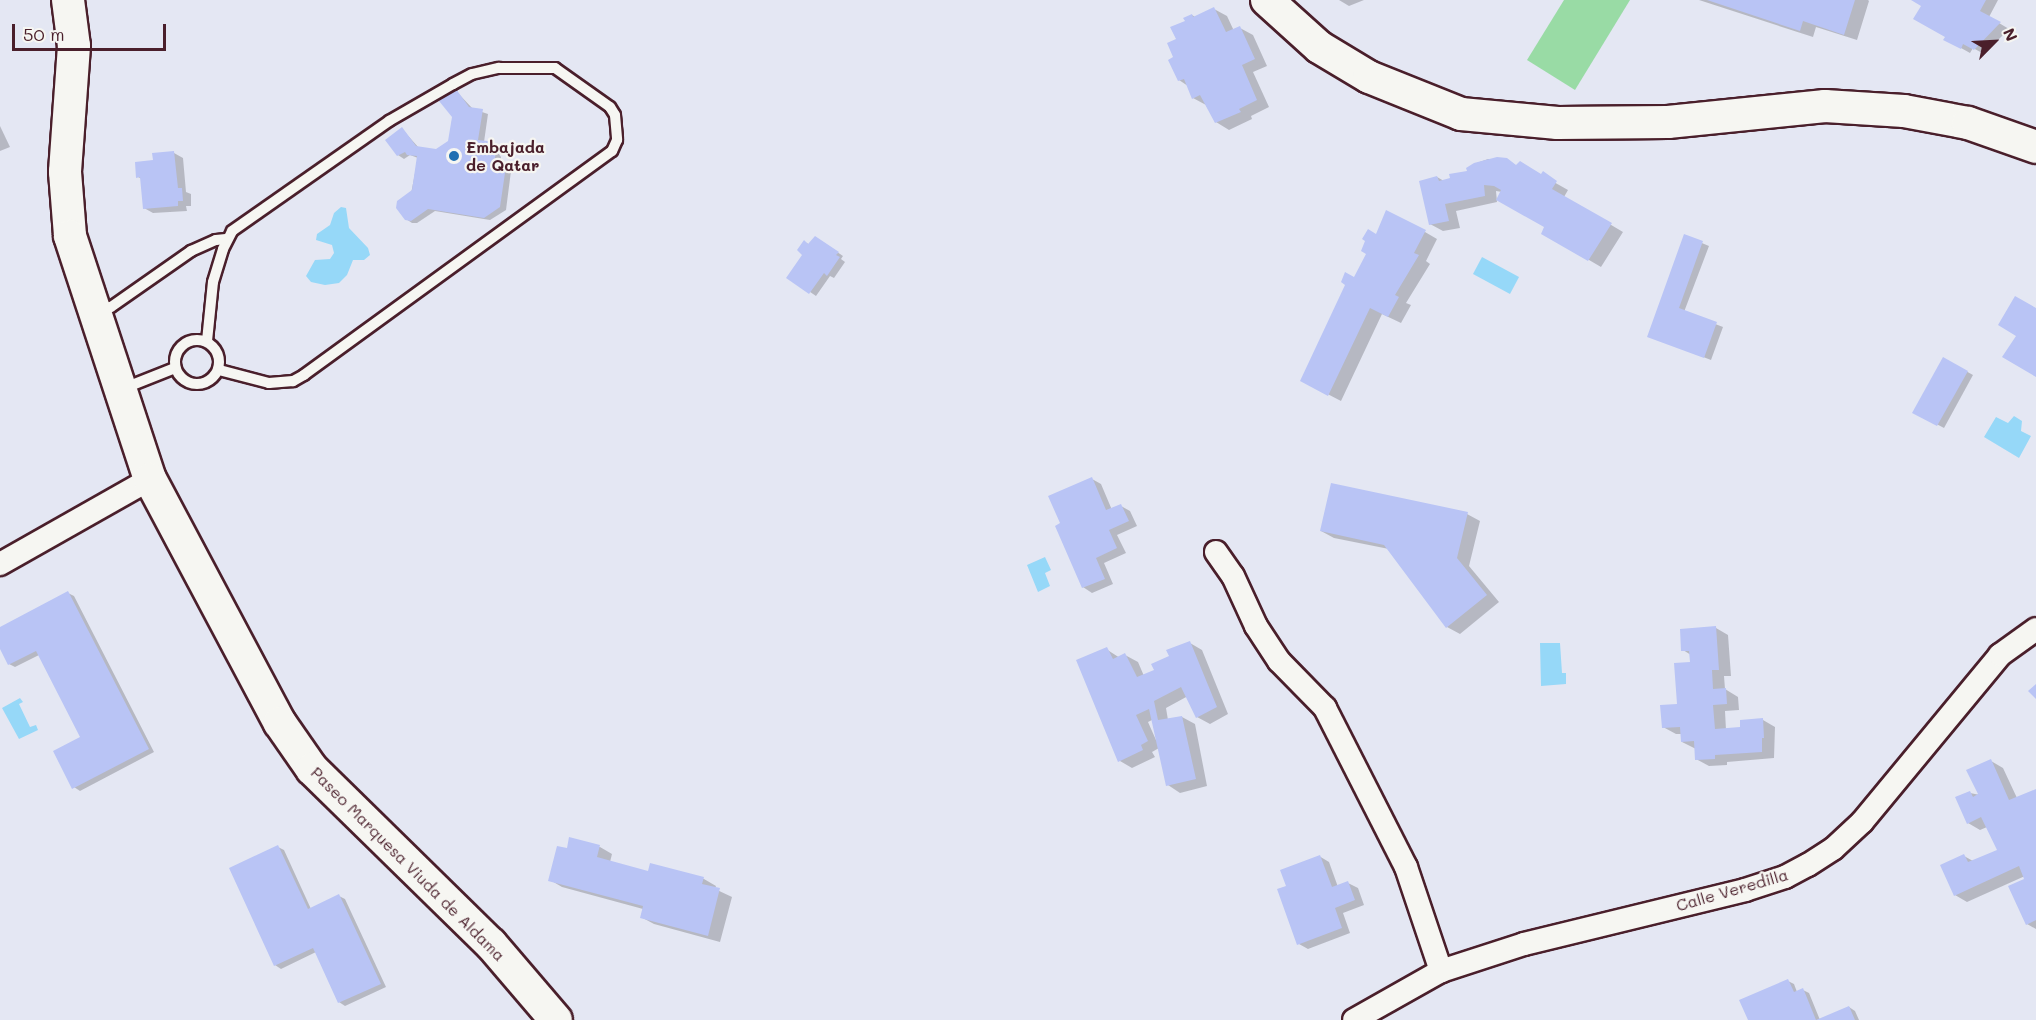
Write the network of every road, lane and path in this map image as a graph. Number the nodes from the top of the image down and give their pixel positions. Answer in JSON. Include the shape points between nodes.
{"nodes":[{"id":1,"x":68,"y":0,"type":"edge"},
{"id":2,"x":1267,"y":0,"type":"edge"},
{"id":3,"x":2036,"y":147,"type":"edge"},
{"id":4,"x":226,"y":239,"type":"junction"},
{"id":5,"x":92,"y":309,"type":"junction"},
{"id":6,"x":207,"y":342,"type":"junction"},
{"id":7,"x":175,"y":368,"type":"junction"},
{"id":8,"x":219,"y":370,"type":"junction"},
{"id":9,"x":119,"y":390,"type":"junction"},
{"id":10,"x":150,"y":479,"type":"junction"},
{"id":11,"x":1216,"y":552,"type":"dead end"},
{"id":12,"x":0,"y":564,"type":"edge"},
{"id":13,"x":2036,"y":629,"type":"edge"},
{"id":14,"x":1442,"y":971,"type":"junction"},
{"id":15,"x":556,"y":1020,"type":"edge"},
{"id":16,"x":1354,"y":1020,"type":"edge"}],
"edges":[{"from":1,"to":5,"type":"street","name":"Paseo Marquesa Viuda de Aldama","via":[[74,46],[65,172],[69,225]]},
{"from":2,"to":3,"type":"street","via":[[1318,47],[1369,77],[1461,114],[1558,123],[1668,122],[1825,106],[1904,111],[1968,123]]},
{"from":4,"to":5,"type":"lane","via":[[191,251],[111,307]]},
{"from":4,"to":6,"type":"lane","via":[[213,282]]},
{"from":4,"to":8,"type":"lane","via":[[245,220],[389,121],[472,74],[499,68],[555,68],[610,107],[615,115],[617,140],[612,151],[304,375],[293,381],[269,383]]},
{"from":5,"to":9,"type":"street","name":"Paseo Marquesa Viuda de Aldama"},
{"from":6,"to":7,"type":"lane","via":[[190,340],[182,344],[174,360]]},
{"from":6,"to":8,"type":"lane","via":[[218,353]]},
{"from":7,"to":8,"type":"lane","via":[[196,385],[206,383]]},
{"from":7,"to":9,"type":"lane"},
{"from":9,"to":10,"type":"street","name":"Paseo Marquesa Viuda de Aldama"},
{"from":10,"to":12,"type":"street"},
{"from":10,"to":15,"type":"street","name":"Paseo Marquesa Viuda de Aldama","via":[[280,723],[312,769],[491,944]]},
{"from":11,"to":14,"type":"street","via":[[1279,662],[1325,708],[1406,867]]},
{"from":13,"to":14,"type":"street","name":"Calle Veredilla","via":[[2000,655],[1862,822],[1833,849],[1808,865],[1745,890],[1524,944]]},
{"from":14,"to":16,"type":"street","name":"Calle Veredilla"}]}
